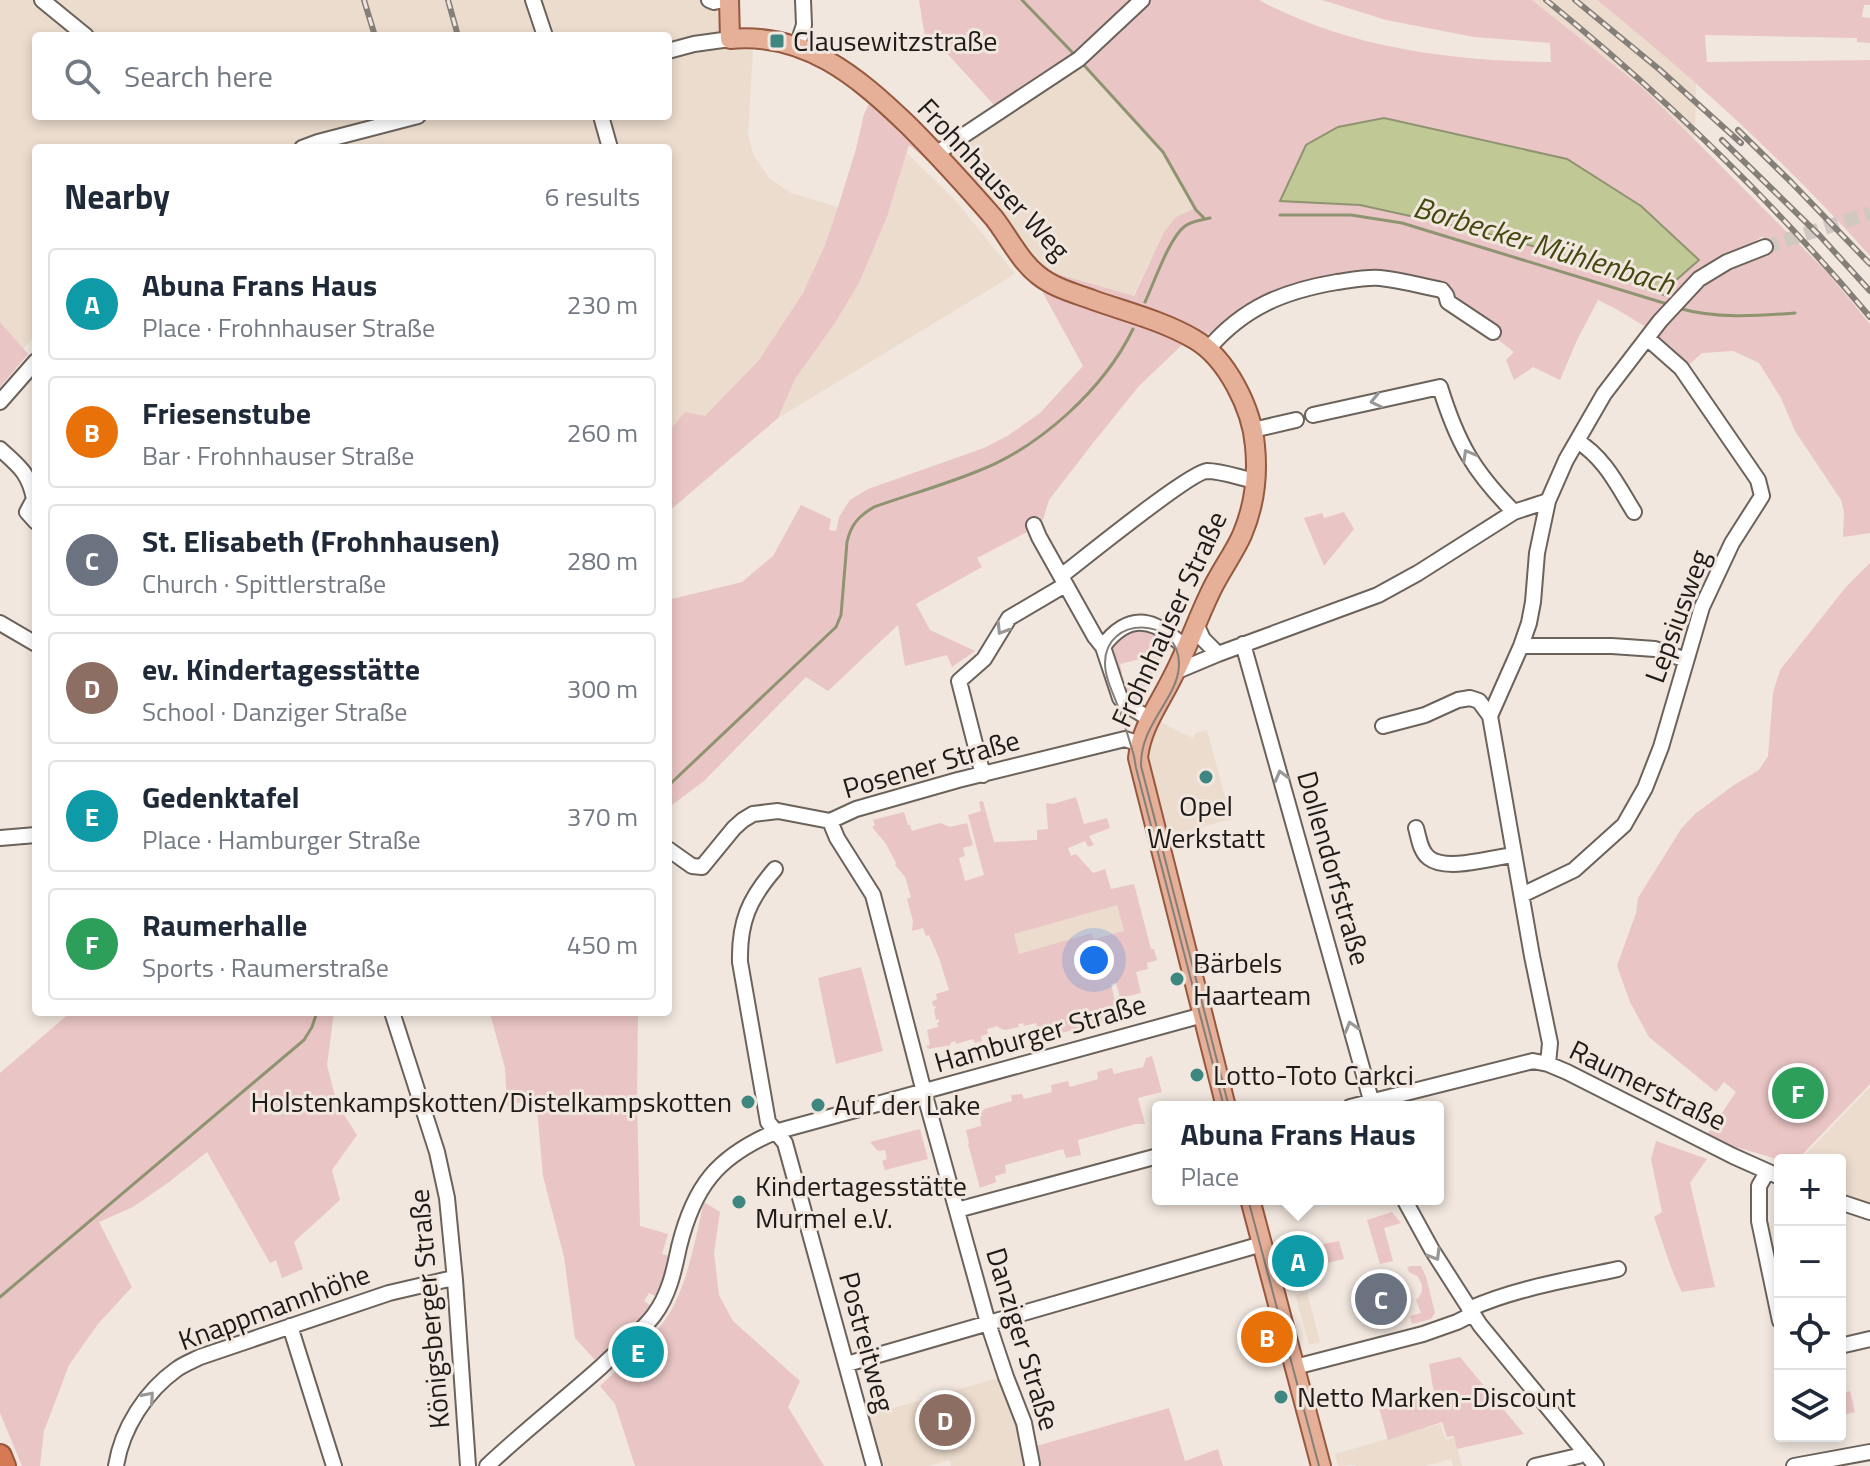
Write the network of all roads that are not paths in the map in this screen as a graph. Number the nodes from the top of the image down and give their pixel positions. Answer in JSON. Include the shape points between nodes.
{"nodes":[{"id":1,"x":42,"y":0,"type":"edge"},
{"id":2,"x":533,"y":0,"type":"edge"},
{"id":3,"x":709,"y":0,"type":"edge"},
{"id":4,"x":727,"y":0,"type":"edge"},
{"id":5,"x":803,"y":0,"type":"edge"},
{"id":6,"x":1142,"y":0,"type":"edge"},
{"id":7,"x":81,"y":32,"type":"edge"},
{"id":8,"x":544,"y":32,"type":"edge"},
{"id":9,"x":738,"y":38,"type":"junction"},
{"id":10,"x":797,"y":46,"type":"junction"},
{"id":11,"x":672,"y":50,"type":"edge"},
{"id":12,"x":403,"y":120,"type":"edge"},
{"id":13,"x":602,"y":120,"type":"edge"},
{"id":14,"x":313,"y":144,"type":"edge"},
{"id":15,"x":609,"y":144,"type":"edge"},
{"id":16,"x":937,"y":153,"type":"junction"},
{"id":17,"x":1765,"y":247,"type":"tunnel mouth"},
{"id":18,"x":1493,"y":332,"type":"dead end"},
{"id":19,"x":1647,"y":338,"type":"junction"},
{"id":20,"x":1208,"y":349,"type":"junction"},
{"id":21,"x":32,"y":366,"type":"edge"},
{"id":22,"x":0,"y":402,"type":"edge"},
{"id":23,"x":1313,"y":415,"type":"dead end"},
{"id":24,"x":1296,"y":420,"type":"dead end"},
{"id":25,"x":1253,"y":430,"type":"junction"},
{"id":26,"x":1577,"y":441,"type":"junction"},
{"id":27,"x":0,"y":449,"type":"edge"},
{"id":28,"x":1256,"y":481,"type":"junction"},
{"id":29,"x":32,"y":488,"type":"edge"},
{"id":30,"x":1548,"y":501,"type":"junction"},
{"id":31,"x":1514,"y":512,"type":"junction"},
{"id":32,"x":1634,"y":512,"type":"dead end"},
{"id":33,"x":1034,"y":525,"type":"dead end"},
{"id":34,"x":1063,"y":581,"type":"junction"},
{"id":35,"x":0,"y":623,"type":"edge"},
{"id":36,"x":1196,"y":624,"type":"junction"},
{"id":37,"x":32,"y":642,"type":"edge"},
{"id":38,"x":1521,"y":646,"type":"junction"},
{"id":39,"x":1103,"y":647,"type":"junction"},
{"id":40,"x":1186,"y":648,"type":"junction"},
{"id":41,"x":1245,"y":651,"type":"junction"},
{"id":42,"x":1218,"y":654,"type":"junction"},
{"id":43,"x":1686,"y":660,"type":"junction"},
{"id":44,"x":1175,"y":672,"type":"junction"},
{"id":45,"x":1490,"y":716,"type":"junction"},
{"id":46,"x":1150,"y":719,"type":"junction"},
{"id":47,"x":1383,"y":726,"type":"dead end"},
{"id":48,"x":1140,"y":744,"type":"junction"},
{"id":49,"x":983,"y":775,"type":"junction"},
{"id":50,"x":830,"y":821,"type":"junction"},
{"id":51,"x":1416,"y":828,"type":"dead end"},
{"id":52,"x":32,"y":835,"type":"edge"},
{"id":53,"x":0,"y":838,"type":"edge"},
{"id":54,"x":672,"y":852,"type":"edge"},
{"id":55,"x":1514,"y":855,"type":"junction"},
{"id":56,"x":775,"y":869,"type":"dead end"},
{"id":57,"x":1522,"y":895,"type":"junction"},
{"id":58,"x":1203,"y":1015,"type":"junction"},
{"id":59,"x":393,"y":1016,"type":"edge"},
{"id":60,"x":1548,"y":1064,"type":"junction"},
{"id":61,"x":924,"y":1092,"type":"junction"},
{"id":62,"x":1224,"y":1101,"type":"edge"},
{"id":63,"x":1371,"y":1101,"type":"edge"},
{"id":64,"x":1383,"y":1101,"type":"edge"},
{"id":65,"x":775,"y":1132,"type":"junction"},
{"id":66,"x":1152,"y":1158,"type":"edge"},
{"id":67,"x":1773,"y":1174,"type":"edge"},
{"id":68,"x":1846,"y":1204,"type":"edge"},
{"id":69,"x":1252,"y":1205,"type":"edge"},
{"id":70,"x":1407,"y":1205,"type":"edge"},
{"id":71,"x":957,"y":1210,"type":"junction"},
{"id":72,"x":1868,"y":1212,"type":"edge"},
{"id":73,"x":1870,"y":1227,"type":"edge"},
{"id":74,"x":1262,"y":1244,"type":"junction"},
{"id":75,"x":1618,"y":1269,"type":"dead end"},
{"id":76,"x":455,"y":1280,"type":"junction"},
{"id":77,"x":1775,"y":1298,"type":"edge"},
{"id":78,"x":1471,"y":1312,"type":"junction"},
{"id":79,"x":988,"y":1323,"type":"junction"},
{"id":80,"x":290,"y":1326,"type":"junction"},
{"id":81,"x":1870,"y":1339,"type":"edge"},
{"id":82,"x":1846,"y":1345,"type":"edge"},
{"id":83,"x":847,"y":1364,"type":"junction"},
{"id":84,"x":1295,"y":1367,"type":"junction"},
{"id":85,"x":1584,"y":1451,"type":"junction"},
{"id":86,"x":1870,"y":1452,"type":"edge"},
{"id":87,"x":0,"y":1456,"type":"edge"},
{"id":88,"x":1032,"y":1464,"type":"edge"},
{"id":89,"x":4,"y":1466,"type":"edge"},
{"id":90,"x":116,"y":1466,"type":"edge"},
{"id":91,"x":334,"y":1466,"type":"edge"},
{"id":92,"x":468,"y":1466,"type":"edge"},
{"id":93,"x":487,"y":1466,"type":"edge"},
{"id":94,"x":874,"y":1466,"type":"edge"},
{"id":95,"x":1321,"y":1466,"type":"edge"},
{"id":96,"x":1535,"y":1466,"type":"edge"},
{"id":97,"x":1596,"y":1466,"type":"edge"},
{"id":98,"x":1794,"y":1466,"type":"edge"}],
"edges":[{"from":1,"to":7,"type":"street"},
{"from":2,"to":8,"type":"street"},
{"from":3,"to":4,"type":"street"},
{"from":4,"to":9,"type":"main road"},
{"from":5,"to":10,"type":"street","via":[[804,25]]},
{"from":6,"to":16,"type":"street","via":[[1079,59]]},
{"from":9,"to":10,"type":"main road","name":"Frohnhauser Weg"},
{"from":9,"to":11,"type":"street"},
{"from":10,"to":16,"type":"main road","name":"Frohnhauser Weg","via":[[857,79]]},
{"from":12,"to":14,"type":"street"},
{"from":13,"to":15,"type":"street"},
{"from":16,"to":20,"type":"main road","name":"Frohnhauser Weg","via":[[1035,273],[1055,286],[1175,329]]},
{"from":17,"to":19,"type":"street","via":[[1699,279]]},
{"from":18,"to":20,"type":"street","via":[[1448,302],[1442,290],[1362,278],[1269,300]]},
{"from":19,"to":26,"type":"street","via":[[1604,394]]},
{"from":19,"to":43,"type":"street","name":"Lepsiusweg","via":[[1681,368],[1758,480],[1762,496],[1716,575]]},
{"from":20,"to":25,"type":"main road","name":"Frohnhauser Straße","via":[[1236,387]]},
{"from":21,"to":22,"type":"street"},
{"from":31,"to":23,"type":"street","one_way":true,"via":[[1473,466],[1440,387]]},
{"from":24,"to":25,"type":"street"},
{"from":25,"to":28,"type":"main road","name":"Frohnhauser Straße"},
{"from":26,"to":30,"type":"street"},
{"from":26,"to":32,"type":"street","via":[[1600,459]]},
{"from":27,"to":29,"type":"street","via":[[24,470]]},
{"from":28,"to":34,"type":"street","via":[[1200,473]]},
{"from":28,"to":36,"type":"main road","name":"Frohnhauser Straße","via":[[1241,536]]},
{"from":30,"to":31,"type":"street"},
{"from":30,"to":38,"type":"street"},
{"from":31,"to":41,"type":"street","via":[[1397,586]]},
{"from":33,"to":34,"type":"street"},
{"from":34,"to":39,"type":"street"},
{"from":34,"to":49,"type":"street","one_way":true,"via":[[1009,618],[984,659],[959,681]]},
{"from":35,"to":37,"type":"street"},
{"from":36,"to":40,"type":"main road","name":"Frohnhauser Straße"},
{"from":36,"to":42,"type":"street"},
{"from":38,"to":43,"type":"street","via":[[1655,649]]},
{"from":38,"to":45,"type":"street"},
{"from":39,"to":40,"type":"street","via":[[1117,631],[1141,623],[1162,628]]},
{"from":39,"to":46,"type":"street","via":[[1120,698]]},
{"from":40,"to":44,"type":"main road","name":"Frohnhauser Straße"},
{"from":41,"to":42,"type":"street"},
{"from":63,"to":41,"type":"street","name":"Dollendorfstraße","one_way":true},
{"from":42,"to":44,"type":"street"},
{"from":43,"to":57,"type":"street","name":"Lepsiusweg","via":[[1661,747],[1624,825],[1574,870]]},
{"from":44,"to":46,"type":"main road","name":"Frohnhauser Straße"},
{"from":45,"to":47,"type":"street","via":[[1470,698]]},
{"from":45,"to":55,"type":"street"},
{"from":46,"to":48,"type":"main road","name":"Frohnhauser Straße"},
{"from":48,"to":49,"type":"street","name":"Posener Straße","via":[[1125,739]]},
{"from":48,"to":58,"type":"main road","name":"Frohnhauser Straße","via":[[1139,765]]},
{"from":49,"to":50,"type":"street","name":"Posener Straße","via":[[856,809]]},
{"from":50,"to":54,"type":"street","name":"Posener Straße","via":[[778,811],[753,814],[702,867]]},
{"from":50,"to":61,"type":"street","name":"Danziger Straße","via":[[873,895]]},
{"from":51,"to":55,"type":"street","via":[[1423,850],[1436,861],[1457,864]]},
{"from":52,"to":53,"type":"street"},
{"from":55,"to":57,"type":"street"},
{"from":56,"to":65,"type":"street","name":"Postreitweg","via":[[754,896],[740,937],[768,1122]]},
{"from":57,"to":60,"type":"street","via":[[1550,1043]]},
{"from":58,"to":61,"type":"street","name":"Hamburger Straße"},
{"from":58,"to":62,"type":"main road","name":"Frohnhauser Straße"},
{"from":59,"to":76,"type":"street","name":"Königsberger Straße","via":[[443,1173]]},
{"from":60,"to":64,"type":"street","name":"Raumerstraße","via":[[1533,1061]]},
{"from":60,"to":67,"type":"street","name":"Raumerstraße"},
{"from":61,"to":65,"type":"street","name":"Hamburger Straße"},
{"from":61,"to":71,"type":"street","name":"Danziger Straße"},
{"from":65,"to":83,"type":"street","name":"Postreitweg","via":[[785,1143]]},
{"from":65,"to":93,"type":"street","name":"Hamburger Straße","via":[[742,1148],[698,1193],[670,1285],[655,1314]]},
{"from":66,"to":71,"type":"street"},
{"from":67,"to":77,"type":"street","via":[[1759,1186],[1759,1221]]},
{"from":68,"to":72,"type":"street"},
{"from":69,"to":74,"type":"main road"},
{"from":70,"to":78,"type":"street","one_way":true},
{"from":71,"to":79,"type":"street","name":"Danziger Straße"},
{"from":72,"to":73,"type":"street"},
{"from":74,"to":79,"type":"street"},
{"from":74,"to":84,"type":"main road"},
{"from":75,"to":78,"type":"street","via":[[1531,1288],[1490,1300]]},
{"from":76,"to":80,"type":"street","name":"Knappmannhöhe","via":[[389,1293]]},
{"from":76,"to":92,"type":"street","name":"Königsberger Straße"},
{"from":78,"to":84,"type":"street","via":[[1423,1334]]},
{"from":78,"to":85,"type":"street"},
{"from":79,"to":83,"type":"street"},
{"from":79,"to":88,"type":"street","name":"Danziger Straße","via":[[1024,1423]]},
{"from":90,"to":80,"type":"street","name":"Knappmannhöhe","one_way":true,"via":[[135,1415],[177,1368]]},
{"from":80,"to":91,"type":"street"},
{"from":81,"to":82,"type":"street"},
{"from":83,"to":94,"type":"street","name":"Postreitweg"},
{"from":84,"to":95,"type":"main road"},
{"from":85,"to":96,"type":"street"},
{"from":85,"to":97,"type":"street"},
{"from":86,"to":98,"type":"street"},
{"from":87,"to":89,"type":"highway"}]}
